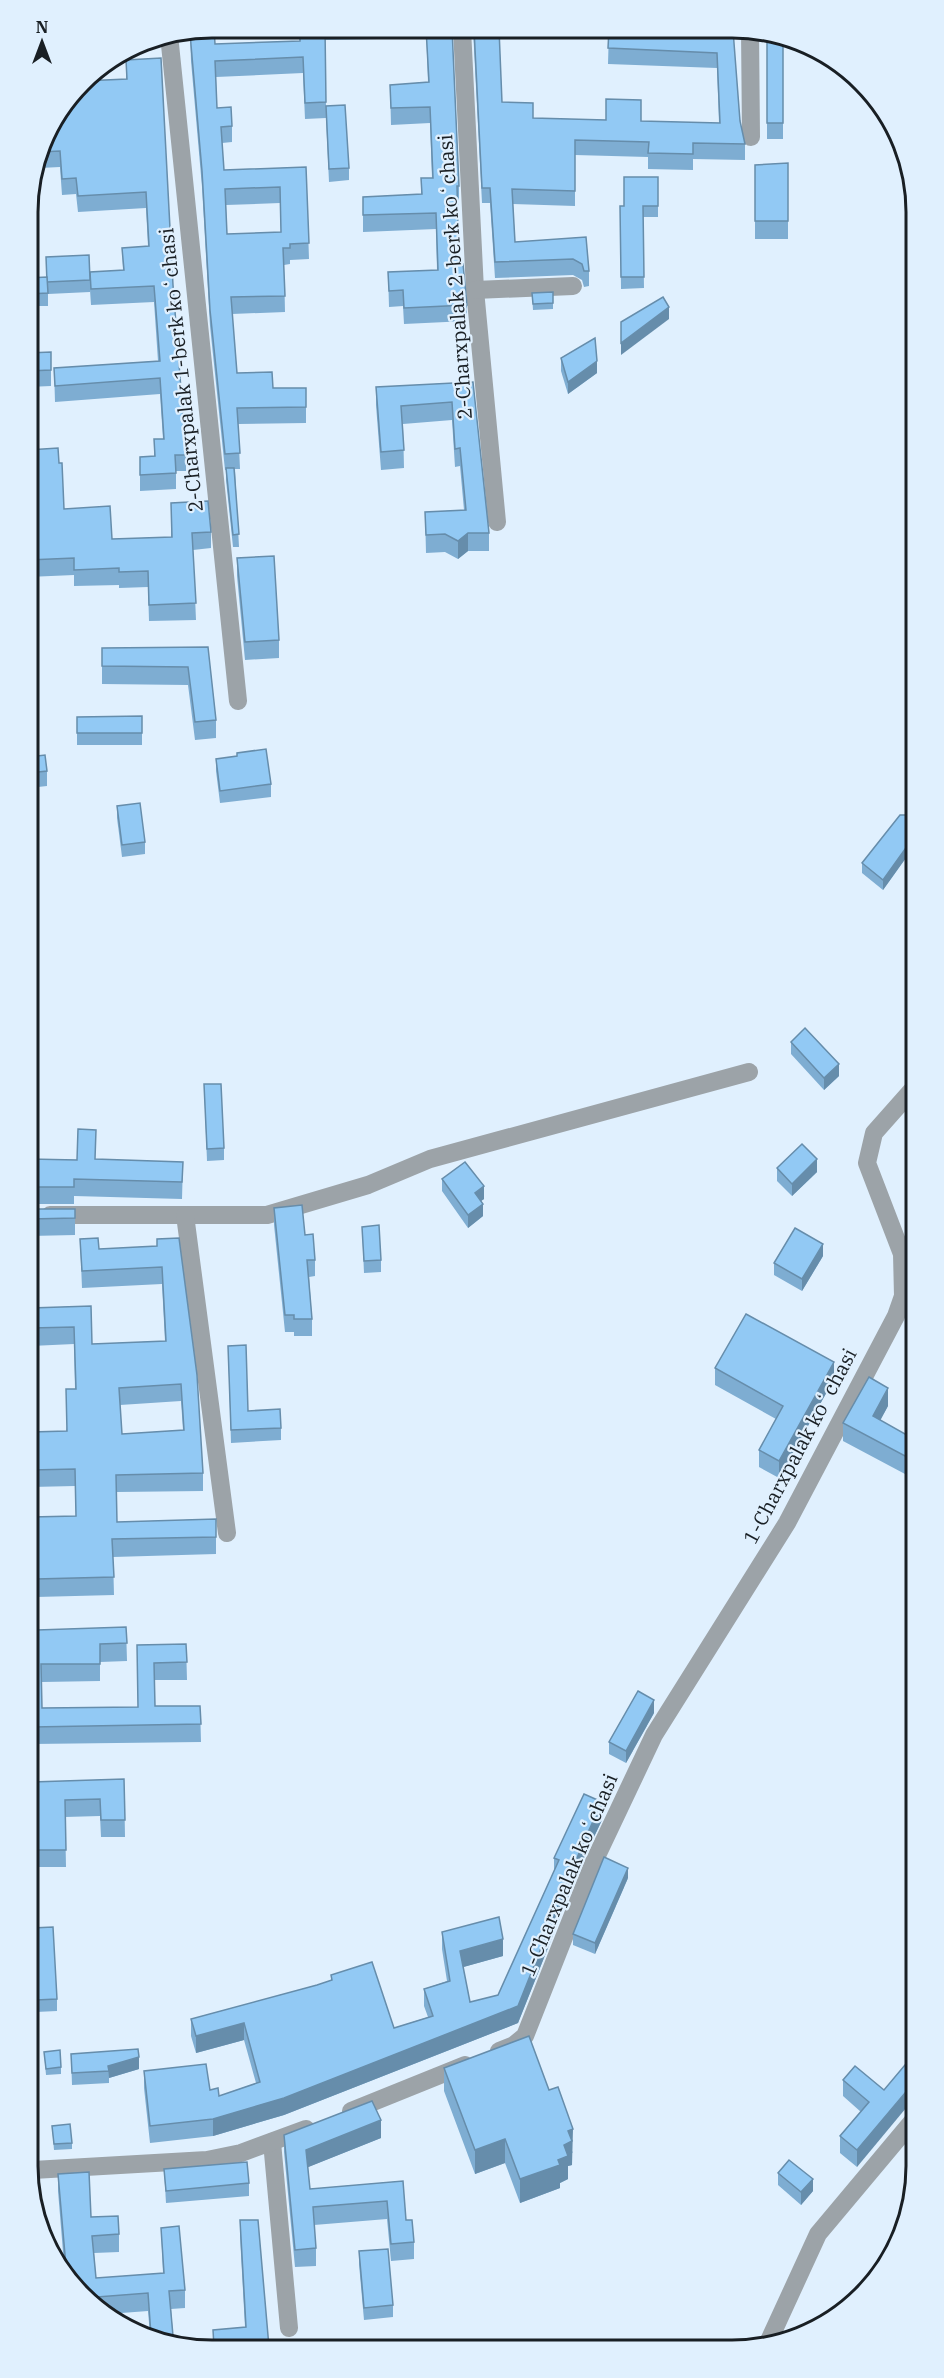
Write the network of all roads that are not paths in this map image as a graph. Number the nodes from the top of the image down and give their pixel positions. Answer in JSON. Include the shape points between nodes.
{"nodes":[{"id":1,"x":462,"y":38,"type":"edge"},
{"id":2,"x":750,"y":39,"type":"edge"},
{"id":3,"x":170,"y":42,"type":"edge"},
{"id":4,"x":751,"y":137,"type":"dead end"},
{"id":5,"x":573,"y":286,"type":"dead end"},
{"id":6,"x":475,"y":290,"type":"junction"},
{"id":7,"x":497,"y":522,"type":"dead end"},
{"id":8,"x":238,"y":700,"type":"dead end"},
{"id":9,"x":748,"y":1072,"type":"dead end"},
{"id":10,"x":906,"y":1098,"type":"edge"},
{"id":11,"x":38,"y":1215,"type":"edge"},
{"id":12,"x":185,"y":1215,"type":"junction"},
{"id":13,"x":227,"y":1533,"type":"dead end"},
{"id":14,"x":906,"y":2128,"type":"edge"},
{"id":15,"x":272,"y":2142,"type":"junction"},
{"id":16,"x":38,"y":2170,"type":"edge"},
{"id":17,"x":289,"y":2328,"type":"dead end"},
{"id":18,"x":771,"y":2336,"type":"edge"}],
"edges":[{"from":1,"to":6,"type":"street","name":"2-Charxpalak 2-berk koʻchasi"},
{"from":2,"to":4,"type":"street"},
{"from":3,"to":8,"type":"street","name":"2-Charxpalak 1-berk koʻchasi"},
{"from":5,"to":6,"type":"street"},
{"from":6,"to":7,"type":"street","name":"2-Charxpalak 2-berk koʻchasi"},
{"from":9,"to":12,"type":"street","via":[[430,1159],[368,1185],[267,1215]]},
{"from":10,"to":15,"type":"street","name":"1-Charxpalak koʻchasi","via":[[874,1132],[867,1163],[896,1230],[902,1254],[903,1296],[896,1316],[787,1523],[654,1735],[593,1864],[525,2036],[514,2045]]},
{"from":11,"to":12,"type":"street"},
{"from":12,"to":13,"type":"street"},
{"from":14,"to":18,"type":"street","via":[[818,2234]]},
{"from":15,"to":16,"type":"street","name":"1-Charxpalak koʻchasi","via":[[207,2160]]},
{"from":15,"to":17,"type":"street"}]}
